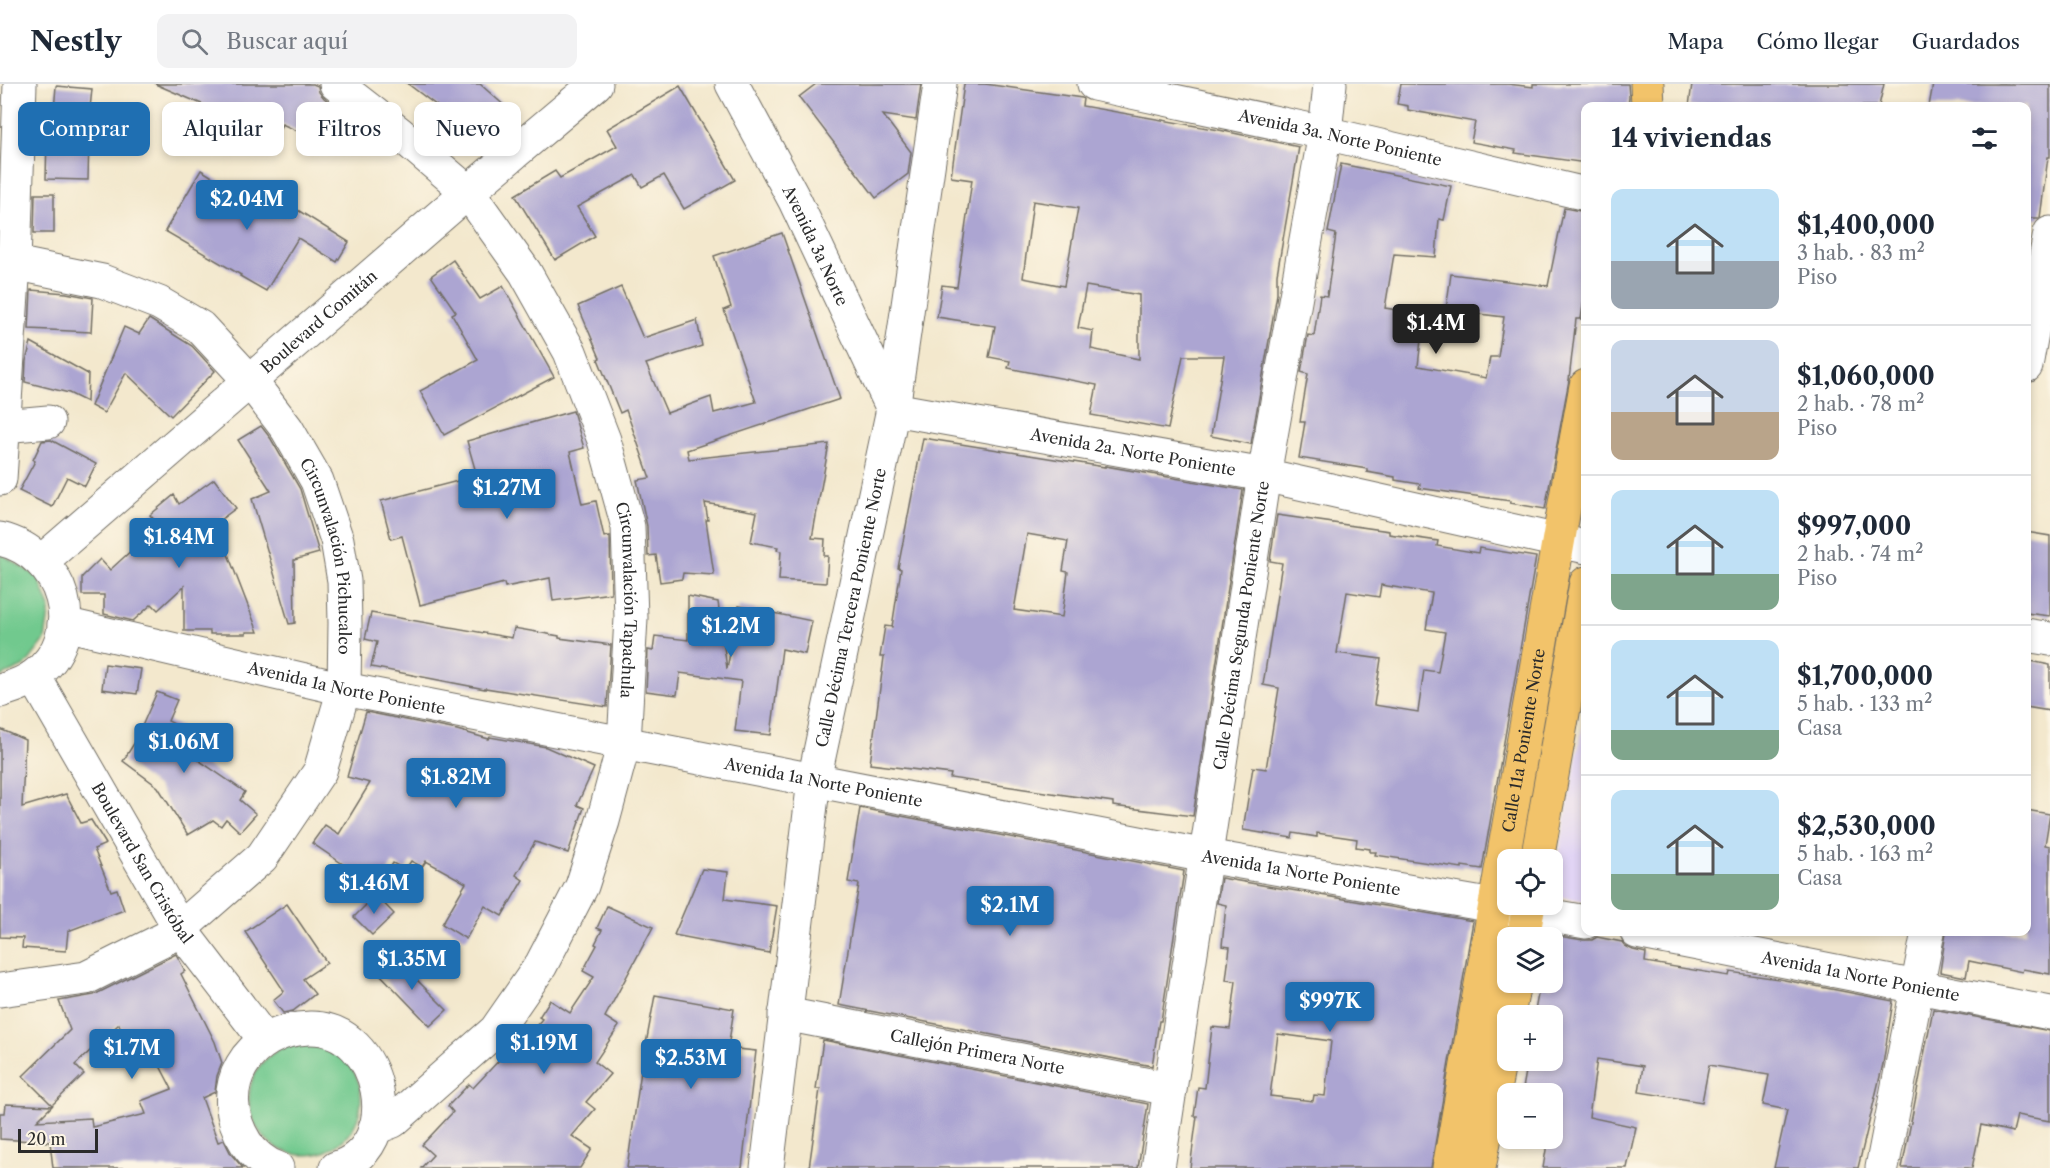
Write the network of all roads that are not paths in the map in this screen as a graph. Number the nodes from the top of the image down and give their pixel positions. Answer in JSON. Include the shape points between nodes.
{"nodes":[{"id":1,"x":20,"y":84,"type":"edge"},
{"id":2,"x":336,"y":84,"type":"edge"},
{"id":3,"x":596,"y":84,"type":"edge"},
{"id":4,"x":732,"y":84,"type":"edge"},
{"id":5,"x":940,"y":84,"type":"edge"},
{"id":6,"x":1094,"y":84,"type":"edge"},
{"id":7,"x":1329,"y":84,"type":"edge"},
{"id":8,"x":1647,"y":84,"type":"edge"},
{"id":9,"x":1648,"y":102,"type":"edge"},
{"id":10,"x":1325,"y":133,"type":"junction"},
{"id":11,"x":468,"y":192,"type":"junction"},
{"id":12,"x":1581,"y":193,"type":"edge"},
{"id":13,"x":2050,"y":233,"type":"edge"},
{"id":14,"x":7,"y":263,"type":"edge"},
{"id":15,"x":2039,"y":279,"type":"edge"},
{"id":16,"x":2031,"y":333,"type":"edge"},
{"id":17,"x":250,"y":382,"type":"junction"},
{"id":18,"x":892,"y":409,"type":"junction"},
{"id":19,"x":48,"y":422,"type":"dead end"},
{"id":20,"x":3,"y":426,"type":"junction"},
{"id":21,"x":1581,"y":439,"type":"edge"},
{"id":22,"x":1264,"y":475,"type":"junction"},
{"id":23,"x":0,"y":479,"type":"edge"},
{"id":24,"x":0,"y":539,"type":"edge"},
{"id":25,"x":1571,"y":544,"type":"edge"},
{"id":26,"x":42,"y":561,"type":"junction"},
{"id":27,"x":1581,"y":611,"type":"edge"},
{"id":28,"x":64,"y":624,"type":"junction"},
{"id":29,"x":2031,"y":636,"type":"edge"},
{"id":30,"x":2050,"y":639,"type":"edge"},
{"id":31,"x":34,"y":676,"type":"junction"},
{"id":32,"x":344,"y":689,"type":"junction"},
{"id":33,"x":0,"y":691,"type":"edge"},
{"id":34,"x":624,"y":743,"type":"junction"},
{"id":35,"x":814,"y":780,"type":"junction"},
{"id":36,"x":1528,"y":849,"type":"edge"},
{"id":37,"x":1539,"y":849,"type":"edge"},
{"id":38,"x":1206,"y":856,"type":"junction"},
{"id":39,"x":1497,"y":910,"type":"edge"},
{"id":40,"x":1519,"y":915,"type":"edge"},
{"id":41,"x":1527,"y":915,"type":"edge"},
{"id":42,"x":1581,"y":921,"type":"edge"},
{"id":43,"x":180,"y":929,"type":"junction"},
{"id":44,"x":1658,"y":936,"type":"edge"},
{"id":45,"x":1927,"y":936,"type":"edge"},
{"id":46,"x":1918,"y":986,"type":"junction"},
{"id":47,"x":0,"y":990,"type":"edge"},
{"id":48,"x":2050,"y":1013,"type":"edge"},
{"id":49,"x":785,"y":1014,"type":"junction"},
{"id":50,"x":264,"y":1040,"type":"junction"},
{"id":51,"x":1498,"y":1071,"type":"edge"},
{"id":52,"x":1170,"y":1089,"type":"junction"},
{"id":53,"x":375,"y":1128,"type":"junction"},
{"id":54,"x":344,"y":1167,"type":"edge"},
{"id":55,"x":277,"y":1168,"type":"edge"},
{"id":56,"x":767,"y":1168,"type":"edge"},
{"id":57,"x":1158,"y":1168,"type":"edge"},
{"id":58,"x":1449,"y":1168,"type":"edge"},
{"id":59,"x":1479,"y":1168,"type":"edge"},
{"id":60,"x":1881,"y":1168,"type":"edge"}],
"edges":[{"from":1,"to":14,"type":"street"},
{"from":2,"to":11,"type":"street","name":"Circunvalación Tapachula"},
{"from":3,"to":11,"type":"street","name":"Boulevard Comitán"},
{"from":4,"to":18,"type":"street","name":"Avenida 3a Norte","via":[[795,201]]},
{"from":5,"to":18,"type":"street","name":"Calle Décima Tercera Poniente Norte"},
{"from":6,"to":10,"type":"street","name":"Avenida 3a. Norte Poniente"},
{"from":7,"to":10,"type":"street","name":"Calle Décima Segunda Poniente Norte"},
{"from":8,"to":9,"type":"main road"},
{"from":10,"to":12,"type":"street","name":"Avenida 3a. Norte Poniente"},
{"from":10,"to":22,"type":"street","name":"Calle Décima Segunda Poniente Norte"},
{"from":11,"to":17,"type":"street","name":"Boulevard Comitán"},
{"from":11,"to":34,"type":"street","name":"Circunvalación Tapachula","via":[[525,272],[570,352],[604,440],[628,527],[631,618]]},
{"from":13,"to":15,"type":"street"},
{"from":14,"to":17,"type":"street","name":"Circunvalación Pichucalco","via":[[102,281],[159,303],[200,327]]},
{"from":14,"to":20,"type":"street"},
{"from":15,"to":16,"type":"street"},
{"from":17,"to":26,"type":"street","name":"Boulevard Comitán"},
{"from":17,"to":32,"type":"street","name":"Circunvalación Pichucalco","via":[[286,429],[317,481],[337,540],[345,581]]},
{"from":18,"to":22,"type":"street","name":"Avenida 2a. Norte Poniente"},
{"from":18,"to":35,"type":"street","name":"Calle Décima Tercera Poniente Norte"},
{"from":19,"to":20,"type":"street"},
{"from":20,"to":23,"type":"street"},
{"from":21,"to":25,"type":"main road","name":"Calle 11a Poniente Norte"},
{"from":22,"to":25,"type":"street","name":"Avenida 2a. Norte Poniente"},
{"from":22,"to":38,"type":"street","name":"Calle Décima Segunda Poniente Norte"},
{"from":24,"to":26,"type":"street","via":[[27,549]]},
{"from":25,"to":36,"type":"main road","name":"Calle 11a Poniente Norte"},
{"from":26,"to":28,"type":"street","via":[[60,590]]},
{"from":27,"to":37,"type":"main road","name":"Calle 11a Poniente Norte"},
{"from":28,"to":31,"type":"street","via":[[49,662]]},
{"from":28,"to":32,"type":"street","name":"Avenida 1a Norte Poniente"},
{"from":29,"to":30,"type":"street"},
{"from":31,"to":33,"type":"street"},
{"from":31,"to":43,"type":"street","name":"Boulevard San Cristóbal"},
{"from":32,"to":34,"type":"street","name":"Avenida 1a Norte Poniente"},
{"from":32,"to":43,"type":"street","name":"Circunvalación Pichucalco","via":[[320,771],[262,857]]},
{"from":34,"to":35,"type":"street","name":"Avenida 1a Norte Poniente"},
{"from":34,"to":53,"type":"street","name":"Circunvalación Tapachula","via":[[582,886],[541,965],[496,1030],[393,1121]]},
{"from":35,"to":38,"type":"street","name":"Avenida 1a Norte Poniente"},
{"from":35,"to":49,"type":"street","name":"Calle Décima Tercera Poniente Norte"},
{"from":38,"to":39,"type":"street","name":"Avenida 1a Norte Poniente"},
{"from":38,"to":52,"type":"street","name":"Calle Décima Segunda Poniente Norte"},
{"from":40,"to":58,"type":"main road","name":"Calle 11a Poniente Norte"},
{"from":41,"to":42,"type":"street","name":"Avenida 1a Norte Poniente"},
{"from":43,"to":47,"type":"street","name":"Circunvalación Pichucalco","via":[[86,978]]},
{"from":43,"to":50,"type":"street","name":"Boulevard San Cristóbal"},
{"from":44,"to":46,"type":"street","name":"Avenida 1a Norte Poniente"},
{"from":45,"to":46,"type":"street"},
{"from":46,"to":48,"type":"street","name":"Avenida 1a Norte Poniente"},
{"from":46,"to":60,"type":"street"},
{"from":49,"to":52,"type":"street","name":"Callejón Primera Norte"},
{"from":49,"to":56,"type":"street","name":"Calle Décima Tercera Poniente Norte"},
{"from":50,"to":53,"type":"street","via":[[288,1030],[313,1028],[337,1035],[358,1050],[372,1070],[379,1095]]},
{"from":50,"to":55,"type":"street","via":[[246,1058],[234,1080],[231,1105],[237,1130],[251,1151]]},
{"from":51,"to":59,"type":"main road"},
{"from":52,"to":57,"type":"street","name":"Calle Décima Segunda Poniente Norte"},
{"from":53,"to":54,"type":"street","via":[[368,1148]]}]}
